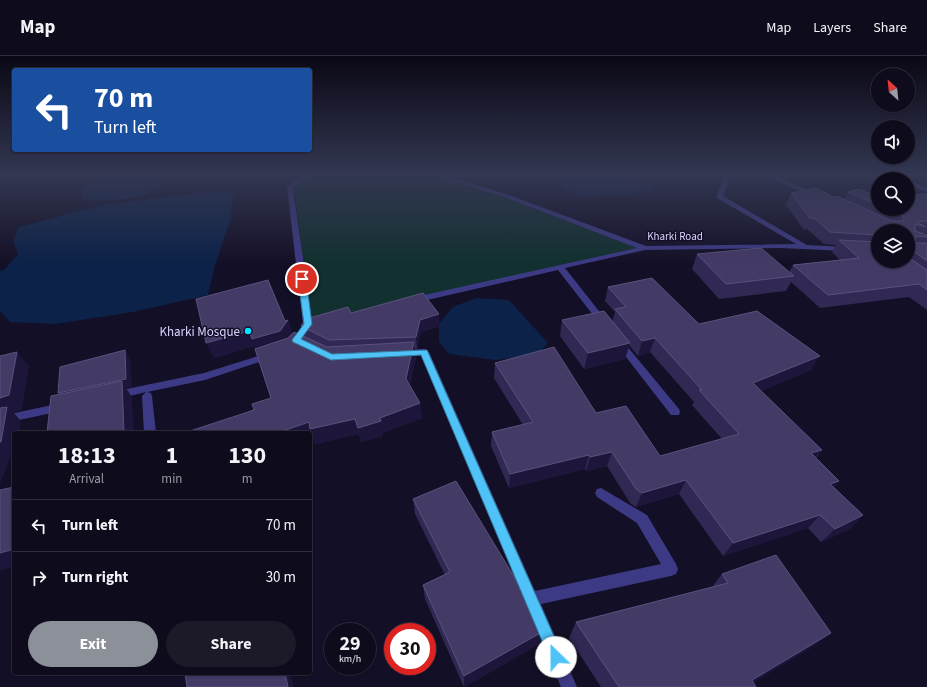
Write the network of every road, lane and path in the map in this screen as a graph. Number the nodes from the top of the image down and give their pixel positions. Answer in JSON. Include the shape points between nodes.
{"nodes":[{"id":1,"x":292,"y":204,"type":"edge"},
{"id":2,"x":529,"y":204,"type":"edge"},
{"id":3,"x":732,"y":204,"type":"edge"},
{"id":4,"x":806,"y":247,"type":"junction"},
{"id":5,"x":644,"y":248,"type":"junction"},
{"id":6,"x":854,"y":250,"type":"edge"},
{"id":7,"x":560,"y":267,"type":"junction"},
{"id":8,"x":407,"y":302,"type":"edge"},
{"id":9,"x":323,"y":321,"type":"edge"},
{"id":10,"x":308,"y":324,"type":"junction"},
{"id":11,"x":300,"y":335,"type":"edge"},
{"id":12,"x":282,"y":352,"type":"edge"},
{"id":13,"x":393,"y":354,"type":"edge"},
{"id":14,"x":147,"y":396,"type":"dead end"},
{"id":15,"x":105,"y":397,"type":"edge"},
{"id":16,"x":75,"y":404,"type":"edge"},
{"id":17,"x":675,"y":412,"type":"dead end"},
{"id":18,"x":0,"y":420,"type":"edge"},
{"id":19,"x":150,"y":431,"type":"edge"},
{"id":20,"x":601,"y":493,"type":"dead end"},
{"id":21,"x":531,"y":599,"type":"junction"},
{"id":22,"x":569,"y":686,"type":"edge"}],
"edges":[{"from":1,"to":10,"type":"street"},
{"from":2,"to":5,"type":"street","name":"Kharki Road"},
{"from":3,"to":4,"type":"street"},
{"from":4,"to":5,"type":"street","name":"Kharki Road"},
{"from":4,"to":6,"type":"street","name":"Kharki Road"},
{"from":5,"to":7,"type":"street"},
{"from":7,"to":8,"type":"street"},
{"from":7,"to":17,"type":"street"},
{"from":9,"to":10,"type":"street"},
{"from":10,"to":11,"type":"street"},
{"from":12,"to":15,"type":"street","via":[[204,376]]},
{"from":13,"to":21,"type":"street","via":[[424,352]]},
{"from":14,"to":19,"type":"street"},
{"from":16,"to":18,"type":"street"},
{"from":20,"to":21,"type":"street","via":[[642,519],[672,569]]},
{"from":21,"to":22,"type":"street"}]}
